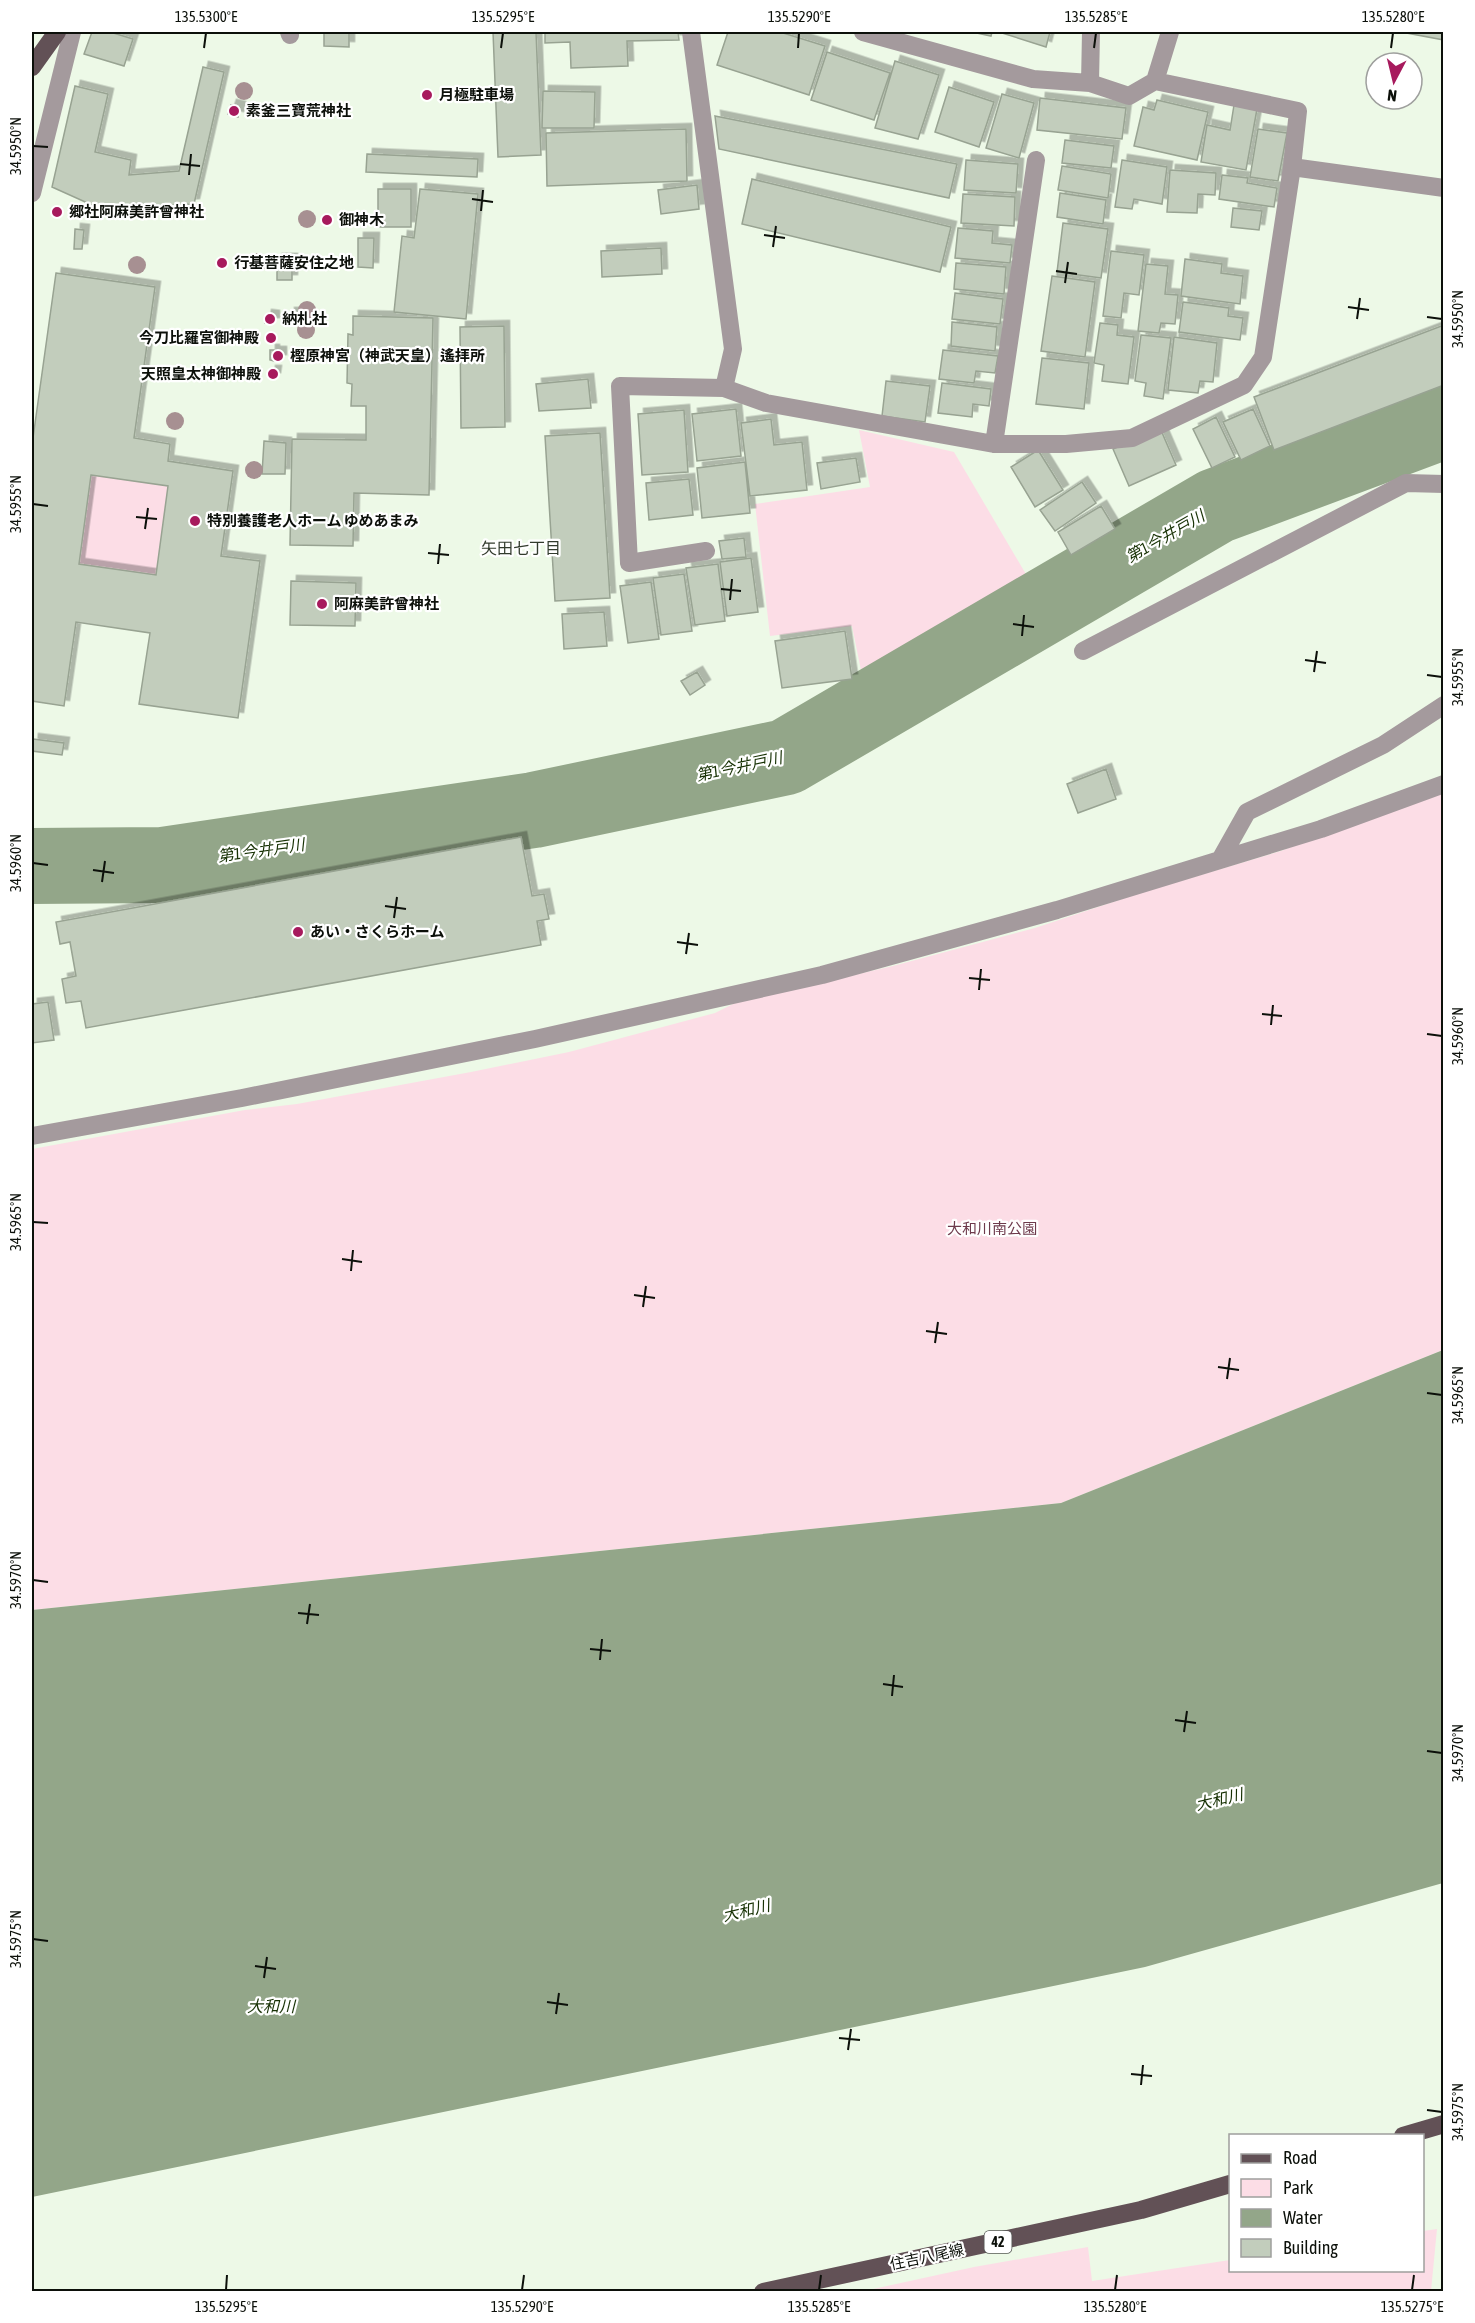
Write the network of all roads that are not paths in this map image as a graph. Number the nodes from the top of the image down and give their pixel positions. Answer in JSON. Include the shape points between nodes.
{"nodes":[{"id":1,"x":57,"y":32,"type":"edge"},
{"id":2,"x":72,"y":32,"type":"edge"},
{"id":3,"x":691,"y":32,"type":"edge"},
{"id":4,"x":863,"y":32,"type":"edge"},
{"id":5,"x":1091,"y":32,"type":"edge"},
{"id":6,"x":1170,"y":32,"type":"edge"},
{"id":7,"x":32,"y":68,"type":"edge"},
{"id":8,"x":1155,"y":81,"type":"junction"},
{"id":9,"x":1090,"y":83,"type":"junction"},
{"id":10,"x":1036,"y":160,"type":"dead end"},
{"id":11,"x":1292,"y":167,"type":"junction"},
{"id":12,"x":1443,"y":188,"type":"edge"},
{"id":13,"x":32,"y":193,"type":"edge"},
{"id":14,"x":724,"y":388,"type":"junction"},
{"id":15,"x":994,"y":444,"type":"junction"},
{"id":16,"x":1443,"y":484,"type":"edge"},
{"id":17,"x":706,"y":551,"type":"dead end"},
{"id":18,"x":1083,"y":651,"type":"dead end"},
{"id":19,"x":1443,"y":705,"type":"edge"},
{"id":20,"x":1443,"y":784,"type":"edge"},
{"id":21,"x":1220,"y":860,"type":"junction"},
{"id":22,"x":32,"y":1136,"type":"edge"},
{"id":23,"x":1443,"y":2124,"type":"edge"},
{"id":24,"x":1410,"y":2134,"type":"edge"},
{"id":25,"x":1229,"y":2184,"type":"edge"},
{"id":26,"x":763,"y":2292,"type":"edge"}],
"edges":[{"from":1,"to":7,"type":"main road"},
{"from":2,"to":13,"type":"street"},
{"from":3,"to":14,"type":"street","via":[[733,349]]},
{"from":4,"to":9,"type":"street","via":[[1033,79]]},
{"from":5,"to":9,"type":"street"},
{"from":6,"to":8,"type":"street"},
{"from":8,"to":9,"type":"street","via":[[1129,96]]},
{"from":8,"to":11,"type":"street","via":[[1298,111]]},
{"from":10,"to":15,"type":"street"},
{"from":11,"to":12,"type":"street"},
{"from":11,"to":15,"type":"street","via":[[1263,357],[1244,385],[1132,438],[1066,444]]},
{"from":14,"to":15,"type":"street","via":[[766,403]]},
{"from":14,"to":17,"type":"street","via":[[620,386],[629,563]]},
{"from":16,"to":18,"type":"street","via":[[1406,483]]},
{"from":19,"to":21,"type":"street","via":[[1383,745],[1246,812]]},
{"from":20,"to":21,"type":"street","via":[[1321,830]]},
{"from":21,"to":22,"type":"street","via":[[822,975],[301,1086]]},
{"from":23,"to":24,"type":"main road"},
{"from":25,"to":26,"type":"main road","name":"住吉八尾線","number":"42","via":[[1141,2210]]}]}
